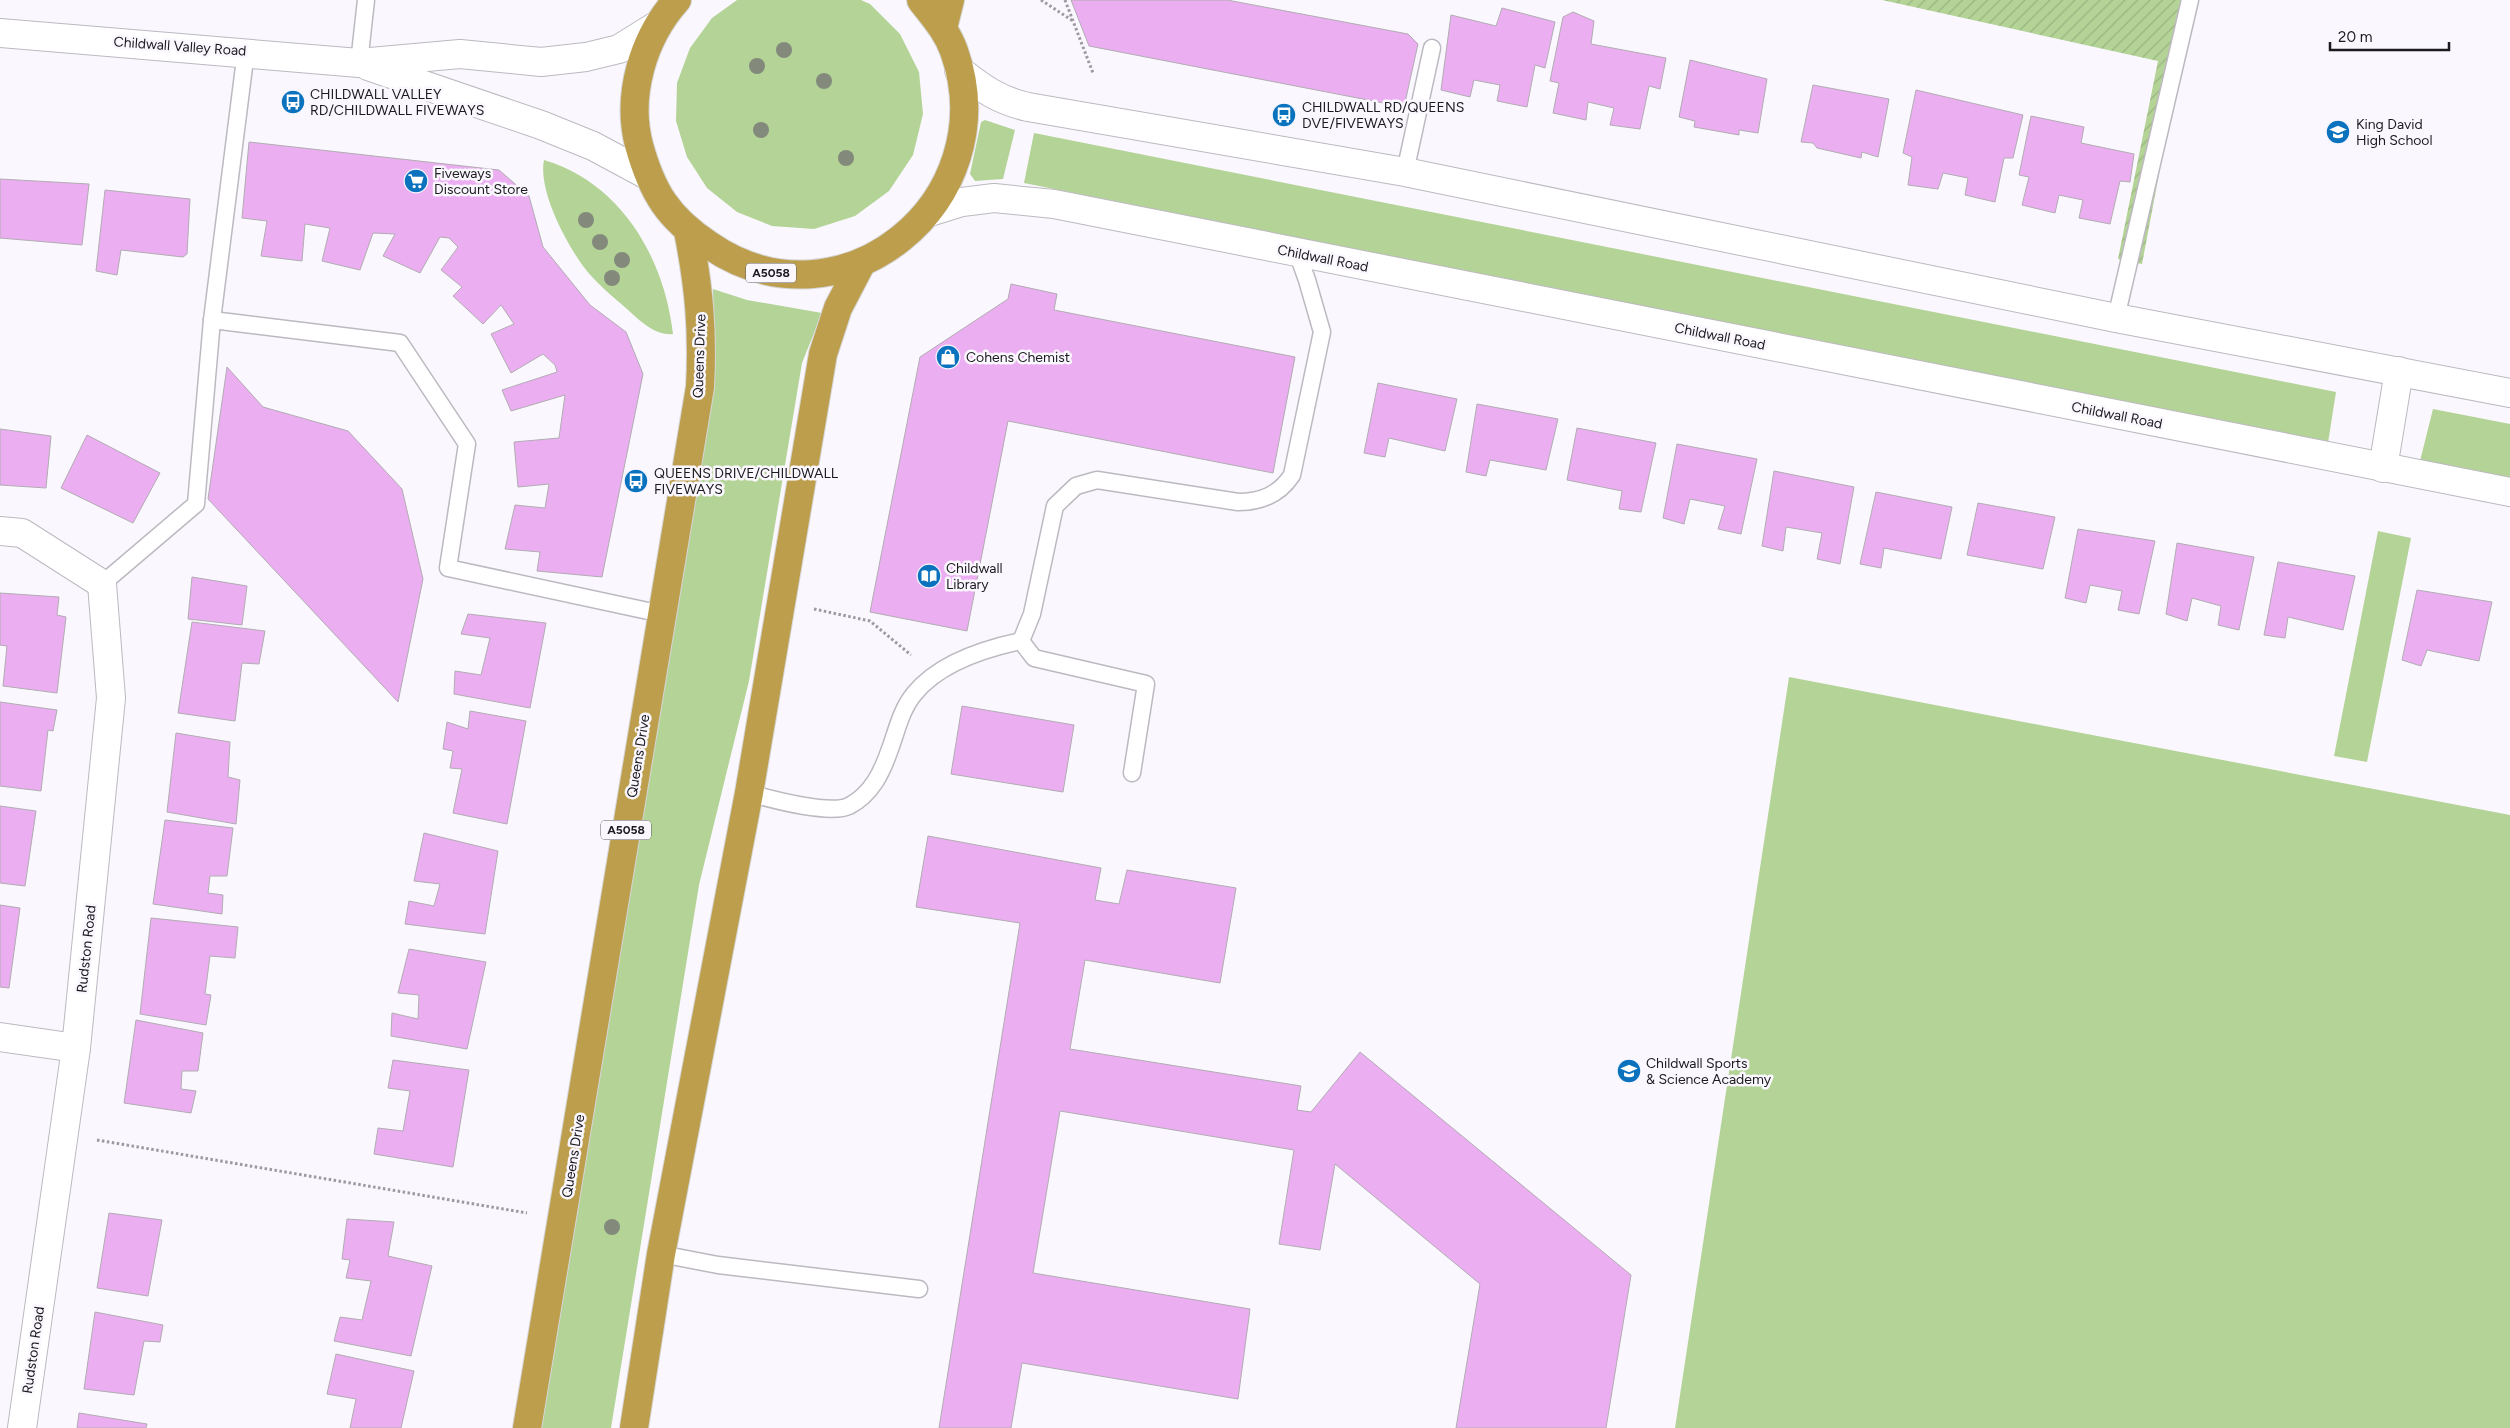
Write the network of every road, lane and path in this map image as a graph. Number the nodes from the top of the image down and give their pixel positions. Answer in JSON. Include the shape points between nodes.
{"nodes":[{"id":1,"x":366,"y":0,"type":"edge"},
{"id":2,"x":678,"y":0,"type":"edge"},
{"id":3,"x":921,"y":0,"type":"edge"},
{"id":4,"x":950,"y":0,"type":"edge"},
{"id":5,"x":1041,"y":0,"type":"edge"},
{"id":6,"x":1065,"y":0,"type":"edge"},
{"id":7,"x":2190,"y":0,"type":"edge"},
{"id":8,"x":1073,"y":21,"type":"junction"},
{"id":9,"x":656,"y":26,"type":"junction"},
{"id":10,"x":942,"y":28,"type":"junction"},
{"id":11,"x":0,"y":32,"type":"edge"},
{"id":12,"x":1432,"y":48,"type":"dead end"},
{"id":13,"x":246,"y":52,"type":"junction"},
{"id":14,"x":359,"y":63,"type":"junction"},
{"id":15,"x":959,"y":70,"type":"junction"},
{"id":16,"x":1093,"y":73,"type":"dead end"},
{"id":17,"x":1405,"y":172,"type":"junction"},
{"id":18,"x":647,"y":175,"type":"junction"},
{"id":19,"x":930,"y":212,"type":"junction"},
{"id":20,"x":688,"y":231,"type":"junction"},
{"id":21,"x":1297,"y":252,"type":"junction"},
{"id":22,"x":862,"y":262,"type":"junction"},
{"id":23,"x":2116,"y":318,"type":"junction"},
{"id":24,"x":212,"y":320,"type":"junction"},
{"id":25,"x":2399,"y":371,"type":"junction"},
{"id":26,"x":2510,"y":393,"type":"edge"},
{"id":27,"x":2383,"y":468,"type":"junction"},
{"id":28,"x":2510,"y":492,"type":"edge"},
{"id":29,"x":0,"y":531,"type":"edge"},
{"id":30,"x":102,"y":584,"type":"junction"},
{"id":31,"x":814,"y":609,"type":"dead end"},
{"id":32,"x":662,"y":614,"type":"junction"},
{"id":33,"x":1021,"y":641,"type":"junction"},
{"id":34,"x":918,"y":661,"type":"dead end"},
{"id":35,"x":1132,"y":773,"type":"dead end"},
{"id":36,"x":749,"y":793,"type":"junction"},
{"id":37,"x":0,"y":1037,"type":"edge"},
{"id":38,"x":76,"y":1048,"type":"junction"},
{"id":39,"x":63,"y":1134,"type":"junction"},
{"id":40,"x":562,"y":1219,"type":"junction"},
{"id":41,"x":661,"y":1254,"type":"junction"},
{"id":42,"x":919,"y":1289,"type":"dead end"},
{"id":43,"x":22,"y":1428,"type":"edge"},
{"id":44,"x":527,"y":1428,"type":"edge"},
{"id":45,"x":634,"y":1428,"type":"edge"}],
"edges":[{"from":1,"to":14,"type":"lane"},
{"from":2,"to":9,"type":"highway","number":"A5058"},
{"from":3,"to":10,"type":"highway","number":"A5058"},
{"from":4,"to":10,"type":"highway"},
{"from":5,"to":8,"type":"path"},
{"from":6,"to":8,"type":"path"},
{"from":7,"to":23,"type":"lane"},
{"from":8,"to":16,"type":"path"},
{"from":9,"to":14,"type":"main road","name":"Childwall Valley Road","via":[[619,49],[577,58],[541,62],[460,54]]},
{"from":9,"to":18,"type":"highway","number":"A5058","via":[[638,74],[634,125]]},
{"from":10,"to":15,"type":"highway","number":"A5058"},
{"from":11,"to":13,"type":"main road","name":"Childwall Valley Road"},
{"from":12,"to":17,"type":"lane"},
{"from":13,"to":14,"type":"main road","name":"Childwall Valley Road"},
{"from":13,"to":24,"type":"lane"},
{"from":14,"to":18,"type":"main road","name":"Childwall Valley Road","via":[[541,125],[594,146]]},
{"from":15,"to":17,"type":"main road","via":[[986,92],[1028,107]]},
{"from":15,"to":19,"type":"highway","number":"A5058","via":[[964,99],[964,129],[954,168]]},
{"from":17,"to":23,"type":"main road"},
{"from":18,"to":20,"type":"highway","number":"A5058","via":[[664,205]]},
{"from":19,"to":21,"type":"main road","name":"Childwall Road","via":[[962,202],[994,198],[1054,204]]},
{"from":19,"to":22,"type":"highway","number":"A5058","via":[[903,238]]},
{"from":20,"to":22,"type":"highway","number":"A5058","via":[[726,258],[770,272],[817,274]]},
{"from":20,"to":32,"type":"highway","name":"Queens Drive","number":"A5058","via":[[701,307],[700,388]]},
{"from":21,"to":27,"type":"main road","name":"Childwall Road"},
{"from":21,"to":33,"type":"lane","via":[[1322,332],[1292,475],[1284,487],[1256,502],[1238,502],[1097,480],[1076,486],[1055,506],[1032,614]]},
{"from":22,"to":36,"type":"highway","via":[[838,308],[823,354]]},
{"from":23,"to":25,"type":"main road"},
{"from":24,"to":30,"type":"lane","via":[[196,504]]},
{"from":24,"to":32,"type":"lane","via":[[400,343],[467,444],[448,568]]},
{"from":25,"to":26,"type":"main road"},
{"from":25,"to":27,"type":"main road"},
{"from":27,"to":28,"type":"main road","name":"Childwall Road"},
{"from":29,"to":30,"type":"main road","via":[[22,533]]},
{"from":30,"to":38,"type":"main road","name":"Rudston Road","via":[[111,698]]},
{"from":31,"to":34,"type":"path","via":[[870,621]]},
{"from":32,"to":40,"type":"highway","name":"Queens Drive","number":"A5058"},
{"from":33,"to":35,"type":"lane","via":[[1034,658],[1146,684]]},
{"from":33,"to":36,"type":"lane","via":[[967,657],[938,671],[923,684],[901,714],[882,773],[866,795],[848,807],[796,805]]},
{"from":36,"to":41,"type":"highway"},
{"from":37,"to":38,"type":"main road"},
{"from":38,"to":39,"type":"main road","name":"Rudston Road"},
{"from":39,"to":40,"type":"path"},
{"from":39,"to":43,"type":"main road","name":"Rudston Road"},
{"from":40,"to":44,"type":"highway","name":"Queens Drive","number":"A5058"},
{"from":41,"to":42,"type":"lane","via":[[718,1265]]},
{"from":41,"to":45,"type":"highway"}]}
